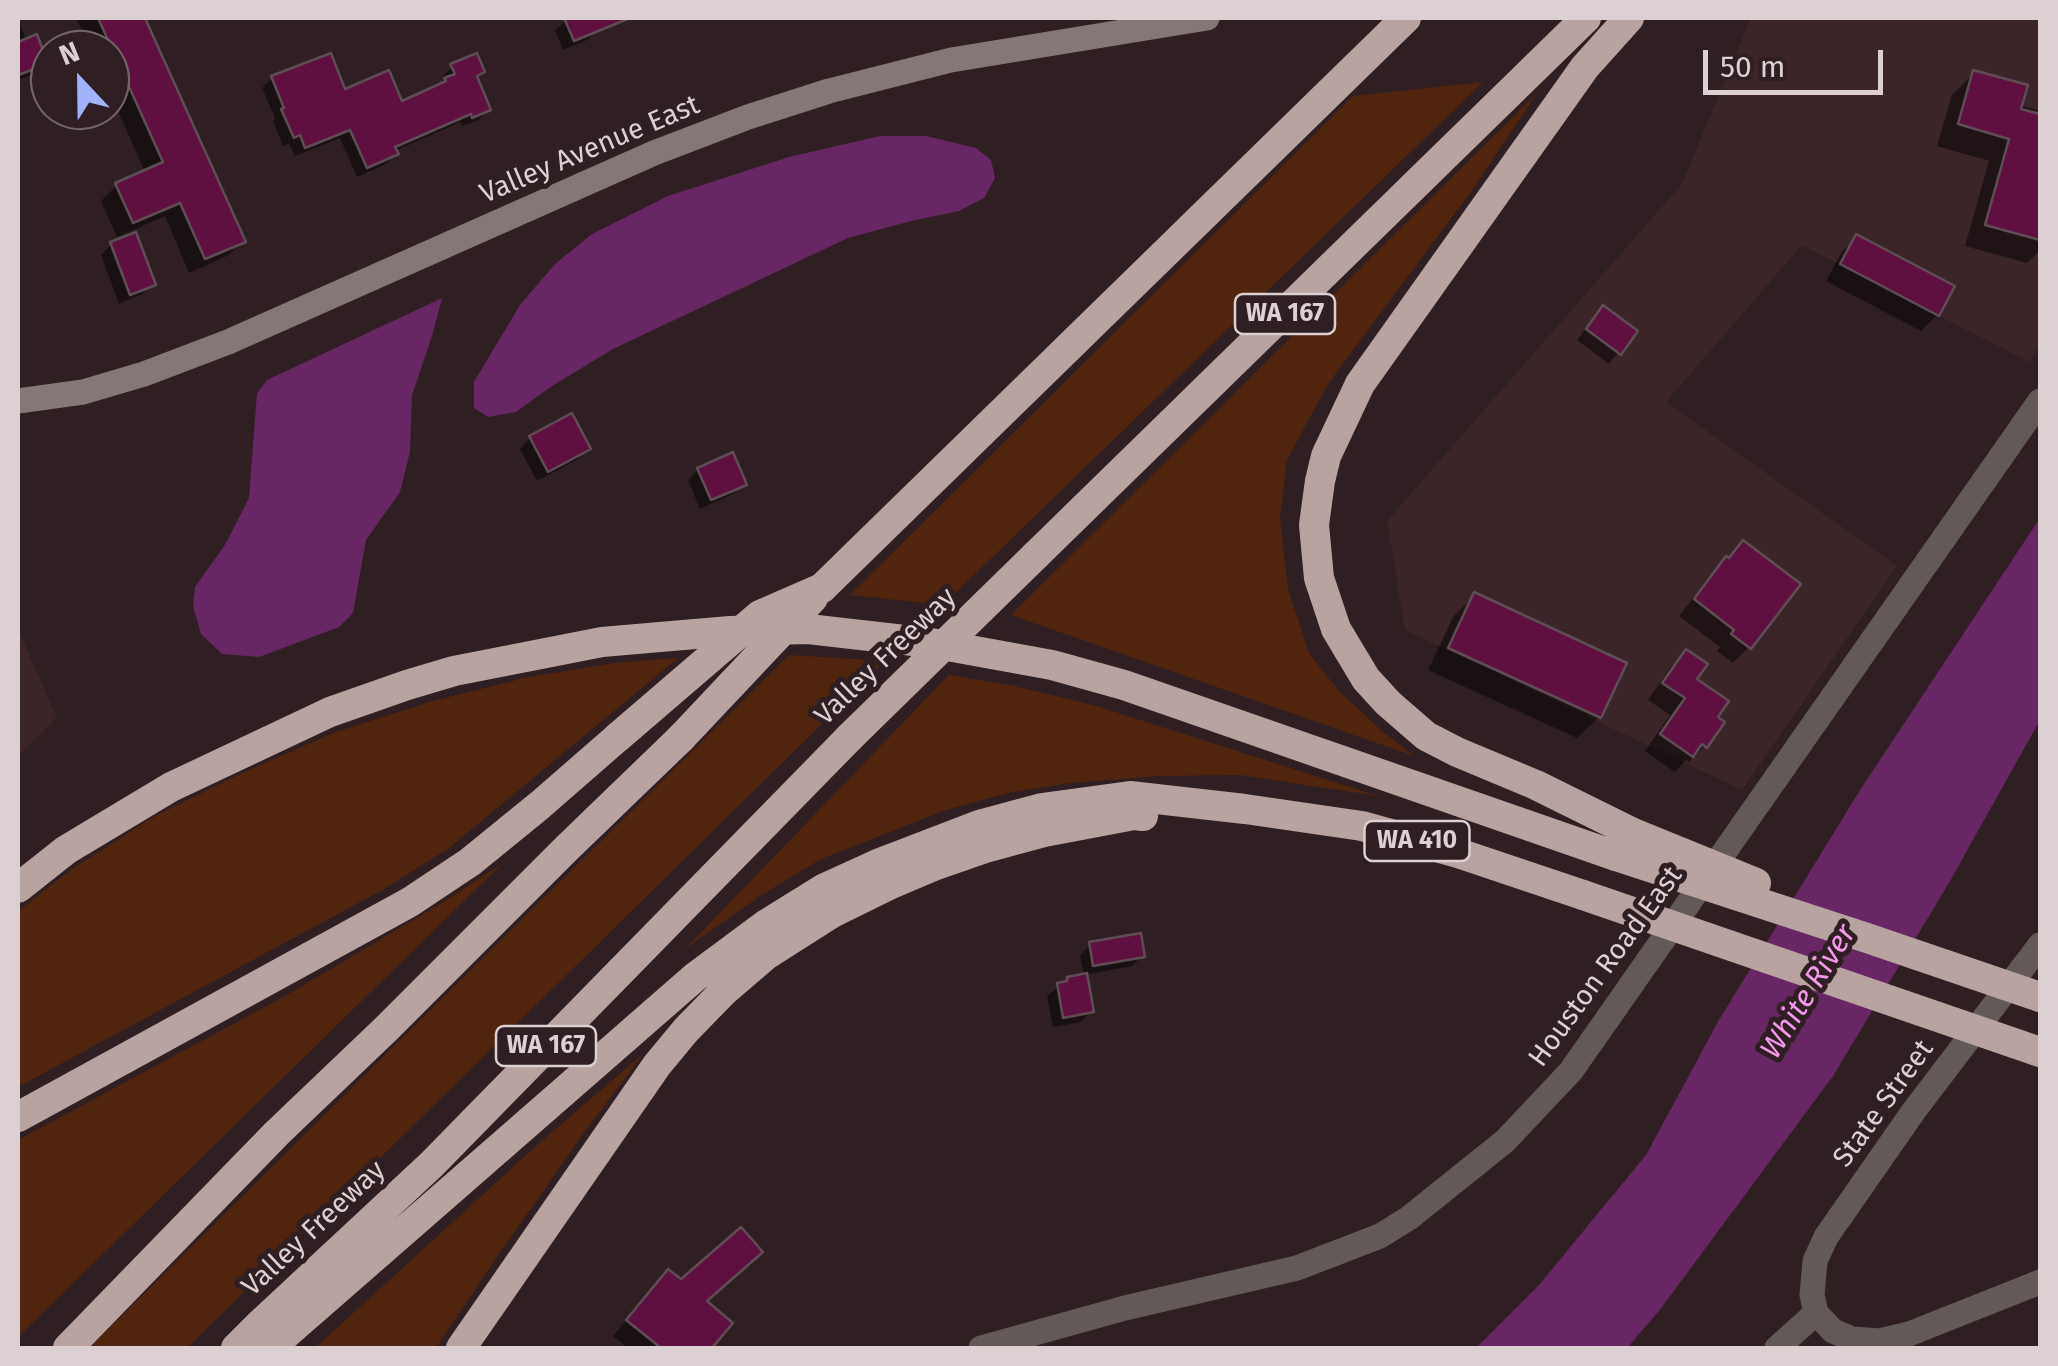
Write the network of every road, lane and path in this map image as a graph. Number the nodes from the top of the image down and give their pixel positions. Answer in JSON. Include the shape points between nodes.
{"nodes":[{"id":1,"x":1206,"y":18,"type":"edge"},
{"id":2,"x":1406,"y":18,"type":"edge"},
{"id":3,"x":1586,"y":18,"type":"edge"},
{"id":4,"x":1629,"y":18,"type":"edge"},
{"id":5,"x":18,"y":401,"type":"edge"},
{"id":6,"x":2040,"y":401,"type":"edge"},
{"id":7,"x":822,"y":588,"type":"junction"},
{"id":8,"x":1245,"y":810,"type":"junction"},
{"id":9,"x":1624,"y":845,"type":"junction"},
{"id":10,"x":18,"y":888,"type":"edge"},
{"id":11,"x":2040,"y":945,"type":"edge"},
{"id":12,"x":2040,"y":998,"type":"edge"},
{"id":13,"x":2040,"y":1052,"type":"edge"},
{"id":14,"x":18,"y":1117,"type":"edge"},
{"id":15,"x":2040,"y":1282,"type":"edge"},
{"id":16,"x":1816,"y":1313,"type":"junction"},
{"id":17,"x":68,"y":1348,"type":"edge"},
{"id":18,"x":236,"y":1348,"type":"edge"},
{"id":19,"x":270,"y":1348,"type":"edge"},
{"id":20,"x":462,"y":1348,"type":"edge"},
{"id":21,"x":981,"y":1348,"type":"edge"},
{"id":22,"x":1777,"y":1348,"type":"edge"}],
"edges":[{"from":1,"to":5,"type":"main road","name":"Valley Avenue East","via":[[952,60],[829,90],[654,153],[228,342],[83,392]]},
{"from":2,"to":7,"type":"highway"},
{"from":3,"to":18,"type":"highway","name":"Valley Freeway","number":"WA 167","bridge":true,"via":[[850,737],[432,1164]]},
{"from":4,"to":9,"type":"highway","via":[[1585,67],[1360,384],[1326,456],[1314,525],[1320,578],[1336,628],[1388,703],[1426,736],[1536,785]]},
{"from":6,"to":21,"type":"street","name":"Houston Road East","via":[[1571,1072],[1506,1140],[1380,1236],[1297,1268]]},
{"from":7,"to":14,"type":"highway","bridge":true,"via":[[760,615],[540,805],[410,902]]},
{"from":7,"to":17,"type":"highway","bridge":true,"via":[[681,738]]},
{"from":8,"to":13,"type":"highway","number":"WA 410","bridge":true,"via":[[1362,826],[1458,852]]},
{"from":8,"to":19,"type":"highway","via":[[1130,796],[1042,808],[979,825],[823,890],[695,977]]},
{"from":8,"to":20,"type":"highway","via":[[1134,816],[984,848],[861,898],[766,955],[657,1065]]},
{"from":9,"to":10,"type":"highway","via":[[1448,797],[1052,665],[808,629],[730,630],[602,642],[473,667],[330,712],[171,788],[66,850]]},
{"from":9,"to":12,"type":"highway","bridge":true,"via":[[1749,880],[1867,938]]},
{"from":11,"to":16,"type":"street","name":"State Street","via":[[1826,1237],[1812,1277]]},
{"from":15,"to":16,"type":"street","via":[[1880,1341],[1852,1339]]},
{"from":16,"to":22,"type":"street"}]}
